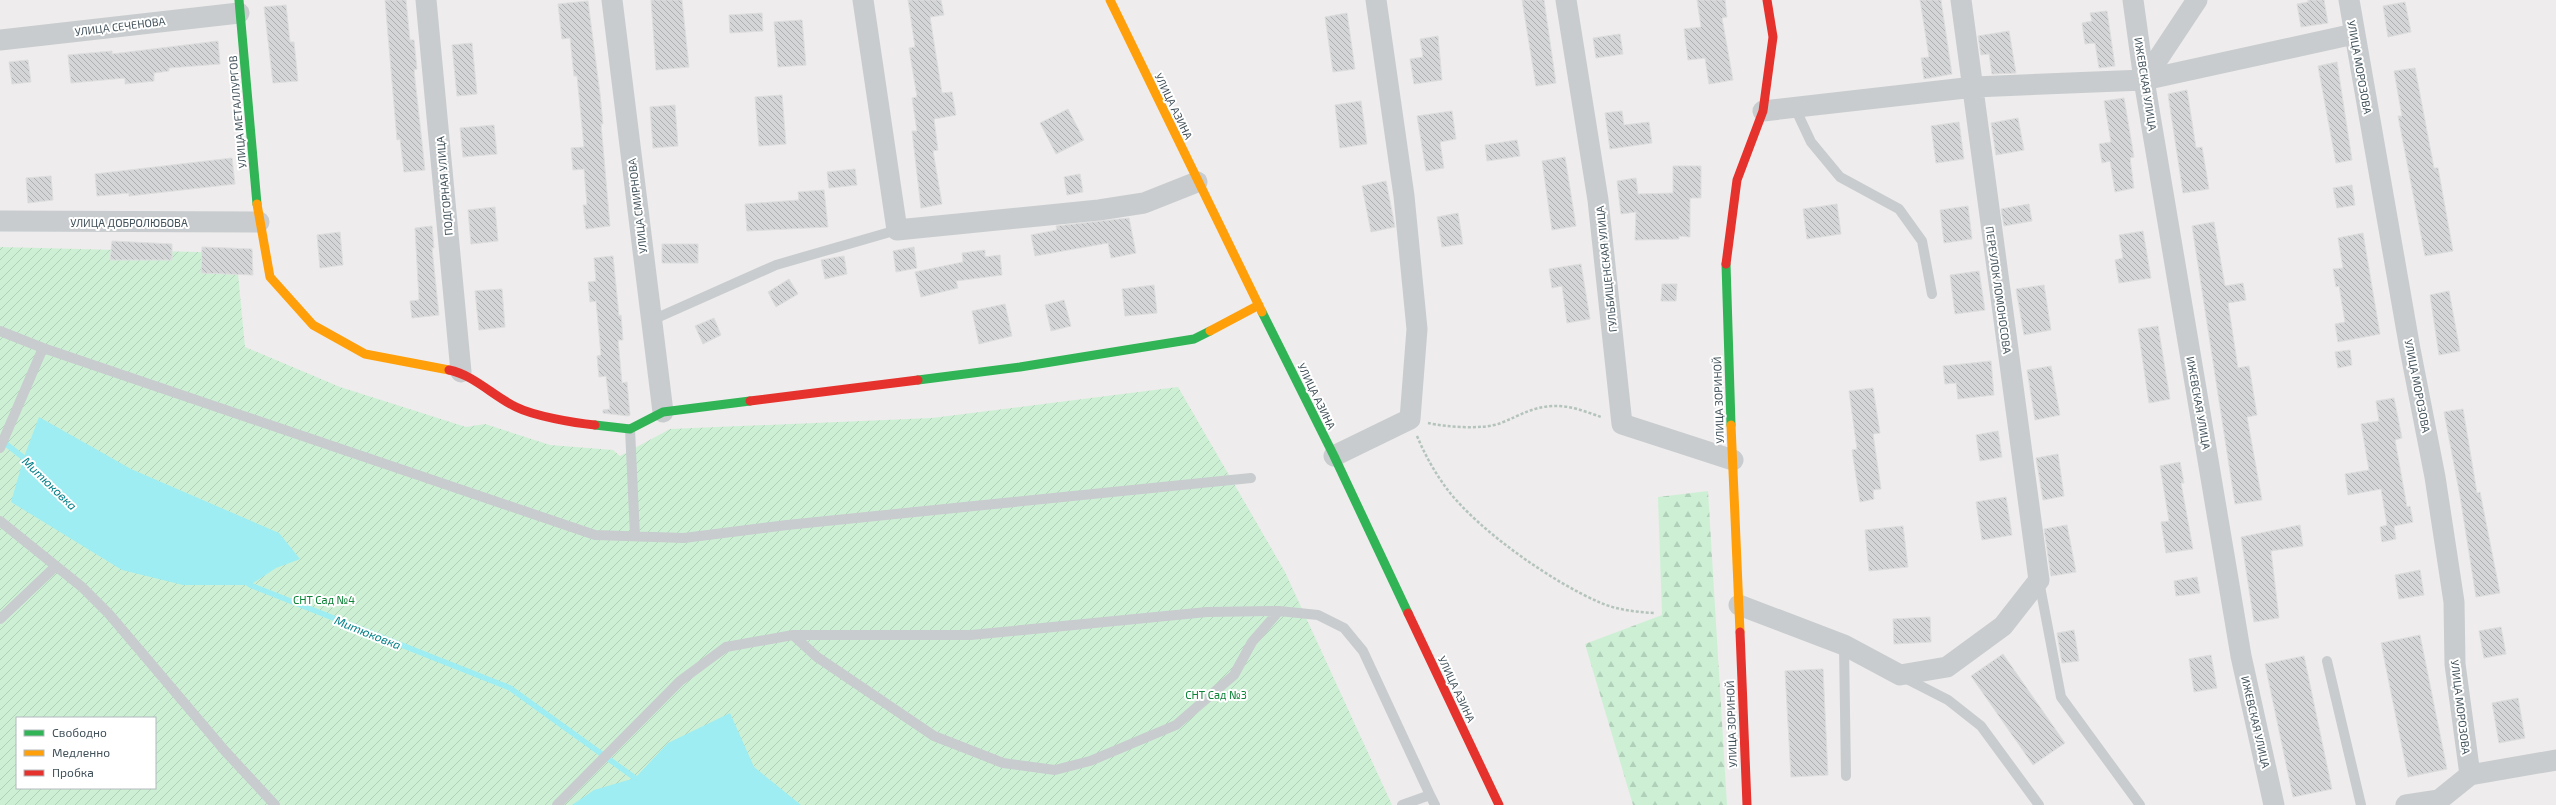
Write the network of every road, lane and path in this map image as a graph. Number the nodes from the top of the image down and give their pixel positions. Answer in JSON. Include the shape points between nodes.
{"nodes":[{"id":1,"x":426,"y":0,"type":"edge"},
{"id":2,"x":612,"y":0,"type":"edge"},
{"id":3,"x":863,"y":0,"type":"edge"},
{"id":4,"x":1110,"y":0,"type":"edge"},
{"id":5,"x":1376,"y":0,"type":"edge"},
{"id":6,"x":1566,"y":0,"type":"edge"},
{"id":7,"x":1767,"y":0,"type":"edge"},
{"id":8,"x":1961,"y":0,"type":"edge"},
{"id":9,"x":2133,"y":0,"type":"edge"},
{"id":10,"x":2197,"y":0,"type":"edge"},
{"id":11,"x":2349,"y":0,"type":"edge"},
{"id":12,"x":239,"y":6,"type":"edge"},
{"id":13,"x":2354,"y":34,"type":"junction"},
{"id":14,"x":0,"y":40,"type":"edge"},
{"id":15,"x":2144,"y":80,"type":"junction"},
{"id":16,"x":1974,"y":87,"type":"junction"},
{"id":17,"x":1795,"y":108,"type":"junction"},
{"id":18,"x":1763,"y":111,"type":"junction"},
{"id":19,"x":1197,"y":182,"type":"junction"},
{"id":20,"x":0,"y":221,"type":"edge"},
{"id":21,"x":259,"y":222,"type":"junction"},
{"id":22,"x":897,"y":230,"type":"junction"},
{"id":23,"x":1932,"y":294,"type":"dead end"},
{"id":24,"x":1259,"y":305,"type":"junction"},
{"id":25,"x":650,"y":322,"type":"junction"},
{"id":26,"x":0,"y":331,"type":"edge"},
{"id":27,"x":43,"y":348,"type":"junction"},
{"id":28,"x":461,"y":372,"type":"junction"},
{"id":29,"x":663,"y":412,"type":"junction"},
{"id":30,"x":1410,"y":419,"type":"junction"},
{"id":31,"x":1622,"y":424,"type":"junction"},
{"id":32,"x":630,"y":429,"type":"junction"},
{"id":33,"x":0,"y":448,"type":"edge"},
{"id":34,"x":1334,"y":456,"type":"junction"},
{"id":35,"x":1733,"y":460,"type":"junction"},
{"id":36,"x":1251,"y":478,"type":"dead end"},
{"id":37,"x":0,"y":521,"type":"edge"},
{"id":38,"x":635,"y":536,"type":"junction"},
{"id":39,"x":56,"y":566,"type":"junction"},
{"id":40,"x":2039,"y":580,"type":"junction"},
{"id":41,"x":1739,"y":605,"type":"junction"},
{"id":42,"x":1279,"y":611,"type":"junction"},
{"id":43,"x":1654,"y":613,"type":"dead end"},
{"id":44,"x":0,"y":619,"type":"edge"},
{"id":45,"x":793,"y":635,"type":"junction"},
{"id":46,"x":1844,"y":645,"type":"junction"},
{"id":47,"x":2327,"y":661,"type":"dead end"},
{"id":48,"x":1900,"y":675,"type":"junction"},
{"id":49,"x":2556,"y":760,"type":"edge"},
{"id":50,"x":2470,"y":775,"type":"junction"},
{"id":51,"x":1846,"y":776,"type":"dead end"},
{"id":52,"x":1430,"y":795,"type":"junction"},
{"id":53,"x":276,"y":805,"type":"edge"},
{"id":54,"x":557,"y":805,"type":"edge"},
{"id":55,"x":1402,"y":805,"type":"edge"},
{"id":56,"x":1435,"y":805,"type":"edge"},
{"id":57,"x":1499,"y":805,"type":"edge"},
{"id":58,"x":1747,"y":805,"type":"edge"},
{"id":59,"x":2039,"y":805,"type":"edge"},
{"id":60,"x":2140,"y":805,"type":"edge"},
{"id":61,"x":2274,"y":805,"type":"edge"},
{"id":62,"x":2361,"y":805,"type":"edge"},
{"id":63,"x":2406,"y":805,"type":"edge"}],
"edges":[{"from":1,"to":28,"type":"street","name":"ПОДГОРНАЯ УЛИЦА"},
{"from":2,"to":25,"type":"street","name":"УЛИЦА СМИРНОВА"},
{"from":3,"to":22,"type":"street"},
{"from":4,"to":19,"type":"main road","name":"УЛИЦА АЗИНА"},
{"from":5,"to":30,"type":"street","via":[[1404,196],[1417,329]]},
{"from":6,"to":31,"type":"street","name":"ГУЛЬБИЩЕНСКАЯ УЛИЦА","via":[[1598,200]]},
{"from":7,"to":18,"type":"main road","name":"УЛИЦА ЗОРИНОЙ","via":[[1773,37]]},
{"from":8,"to":16,"type":"street","name":"ПЕРЕУЛОК ЛОМОНОСОВА"},
{"from":9,"to":15,"type":"street","name":"ИЖЕВСКАЯ УЛИЦА"},
{"from":10,"to":15,"type":"street"},
{"from":11,"to":13,"type":"street","name":"УЛИЦА МОРОЗОВА"},
{"from":12,"to":14,"type":"street","name":"УЛИЦА СЕЧЕНОВА"},
{"from":12,"to":21,"type":"main road","name":"УЛИЦА МЕТАЛЛУРГОВ"},
{"from":13,"to":15,"type":"street"},
{"from":13,"to":50,"type":"street","name":"УЛИЦА МОРОЗОВА","via":[[2435,477],[2454,602],[2455,664]]},
{"from":15,"to":16,"type":"street"},
{"from":15,"to":61,"type":"street","name":"ИЖЕВСКАЯ УЛИЦА","via":[[2241,656]]},
{"from":16,"to":17,"type":"street"},
{"from":16,"to":40,"type":"street","name":"ПЕРЕУЛОК ЛОМОНОСОВА","via":[[1976,126]]},
{"from":17,"to":18,"type":"street"},
{"from":17,"to":23,"type":"lane","via":[[1811,142],[1840,177],[1900,209],[1922,241]]},
{"from":18,"to":35,"type":"main road","name":"УЛИЦА ЗОРИНОЙ","via":[[1737,180],[1725,268]]},
{"from":19,"to":22,"type":"street","via":[[1144,204]]},
{"from":19,"to":24,"type":"main road","name":"УЛИЦА АЗИНА"},
{"from":20,"to":21,"type":"street","name":"УЛИЦА ДОБРОЛЮБОВА"},
{"from":21,"to":28,"type":"main road","name":"УЛИЦА МЕТАЛЛУРГОВ","via":[[270,277],[313,325],[365,354]]},
{"from":22,"to":25,"type":"lane","via":[[776,265]]},
{"from":24,"to":29,"type":"main road","via":[[1194,339],[1020,367]]},
{"from":24,"to":34,"type":"main road","name":"УЛИЦА АЗИНА"},
{"from":25,"to":29,"type":"street","name":"УЛИЦА СМИРНОВА"},
{"from":26,"to":27,"type":"lane"},
{"from":27,"to":33,"type":"lane"},
{"from":27,"to":38,"type":"lane","via":[[595,535]]},
{"from":28,"to":32,"type":"main road","via":[[517,408],[576,423]]},
{"from":29,"to":32,"type":"main road"},
{"from":30,"to":31,"type":"path","via":[[1465,427],[1500,423],[1530,409],[1555,406],[1584,411]]},
{"from":30,"to":34,"type":"street"},
{"from":30,"to":43,"type":"path","via":[[1425,455],[1448,490],[1478,522],[1560,582],[1601,603],[1631,611]]},
{"from":31,"to":35,"type":"street"},
{"from":32,"to":38,"type":"lane"},
{"from":34,"to":57,"type":"main road","name":"УЛИЦА АЗИНА"},
{"from":35,"to":41,"type":"main road","name":"УЛИЦА ЗОРИНОЙ"},
{"from":36,"to":38,"type":"lane","via":[[787,525],[684,538]]},
{"from":37,"to":39,"type":"lane"},
{"from":39,"to":44,"type":"lane"},
{"from":39,"to":53,"type":"lane","via":[[109,614],[225,751]]},
{"from":40,"to":48,"type":"street","via":[[2003,626],[1947,667]]},
{"from":40,"to":60,"type":"lane","via":[[2061,697]]},
{"from":41,"to":46,"type":"street"},
{"from":41,"to":58,"type":"main road","name":"УЛИЦА ЗОРИНОЙ"},
{"from":42,"to":45,"type":"lane","via":[[1207,612],[971,635]]},
{"from":42,"to":45,"type":"lane","via":[[1252,642],[1234,675],[1176,725],[1090,761],[1055,770],[1003,763],[934,736],[817,657]]},
{"from":42,"to":52,"type":"lane","via":[[1318,615],[1344,628],[1358,645]]},
{"from":45,"to":54,"type":"lane","via":[[726,647],[680,681]]},
{"from":46,"to":48,"type":"street"},
{"from":46,"to":51,"type":"lane"},
{"from":47,"to":62,"type":"lane"},
{"from":48,"to":59,"type":"lane","via":[[1948,700],[1981,726]]},
{"from":49,"to":50,"type":"street"},
{"from":50,"to":63,"type":"street","via":[[2439,800]]},
{"from":52,"to":55,"type":"lane"},
{"from":52,"to":56,"type":"lane"}]}
